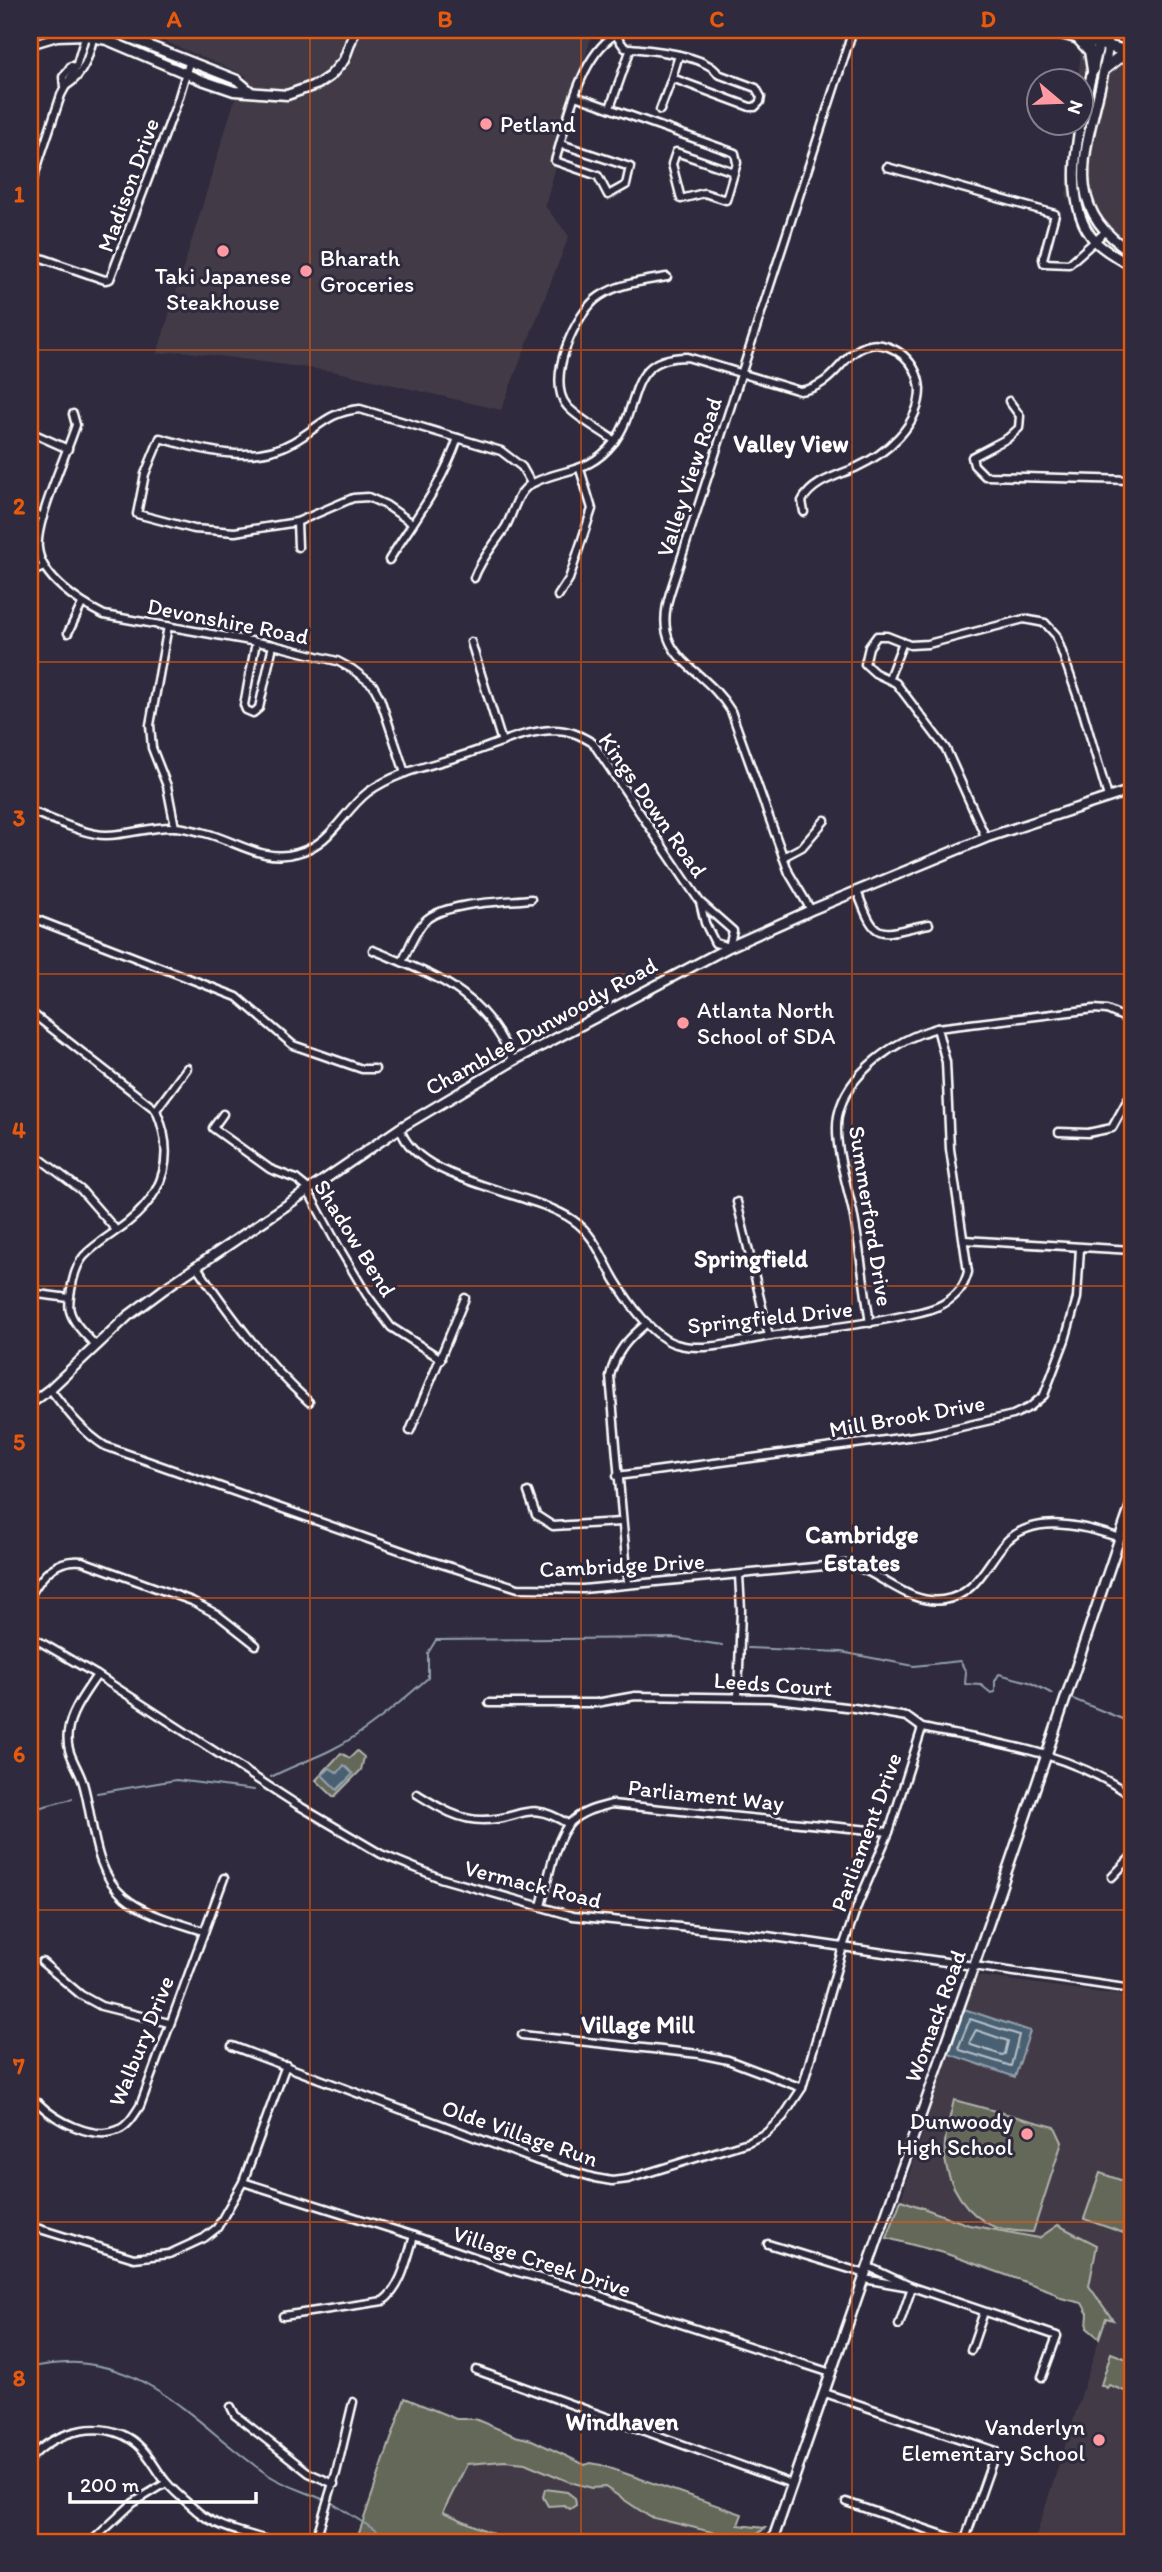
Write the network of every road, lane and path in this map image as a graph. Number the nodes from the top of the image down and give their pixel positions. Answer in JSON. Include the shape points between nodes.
{"nodes":[{"id":1,"x":38,"y":30,"type":"edge"},
{"id":2,"x":109,"y":30,"type":"edge"},
{"id":3,"x":355,"y":30,"type":"edge"},
{"id":4,"x":853,"y":30,"type":"edge"},
{"id":5,"x":1051,"y":30,"type":"edge"},
{"id":6,"x":1101,"y":31,"type":"edge"},
{"id":7,"x":30,"y":33,"type":"edge"},
{"id":8,"x":90,"y":33,"type":"edge"},
{"id":9,"x":613,"y":33,"type":"edge"},
{"id":10,"x":1077,"y":38,"type":"junction"},
{"id":11,"x":1132,"y":40,"type":"edge"},
{"id":12,"x":1104,"y":45,"type":"junction"},
{"id":13,"x":30,"y":46,"type":"edge"},
{"id":14,"x":631,"y":48,"type":"junction"},
{"id":15,"x":1132,"y":54,"type":"edge"},
{"id":16,"x":679,"y":55,"type":"junction"},
{"id":17,"x":189,"y":63,"type":"junction"},
{"id":18,"x":1098,"y":70,"type":"junction"},
{"id":19,"x":186,"y":74,"type":"junction"},
{"id":20,"x":671,"y":78,"type":"junction"},
{"id":21,"x":64,"y":87,"type":"junction"},
{"id":22,"x":250,"y":91,"type":"junction"},
{"id":23,"x":575,"y":96,"type":"junction"},
{"id":24,"x":610,"y":108,"type":"junction"},
{"id":25,"x":660,"y":110,"type":"dead end"},
{"id":26,"x":561,"y":144,"type":"junction"},
{"id":27,"x":887,"y":167,"type":"dead end"},
{"id":28,"x":734,"y":172,"type":"junction"},
{"id":29,"x":30,"y":188,"type":"edge"},
{"id":30,"x":1105,"y":232,"type":"junction"},
{"id":31,"x":1096,"y":242,"type":"junction"},
{"id":32,"x":1132,"y":252,"type":"edge"},
{"id":33,"x":30,"y":254,"type":"edge"},
{"id":34,"x":1132,"y":266,"type":"edge"},
{"id":35,"x":667,"y":277,"type":"dead end"},
{"id":36,"x":741,"y":373,"type":"junction"},
{"id":37,"x":1009,"y":401,"type":"dead end"},
{"id":38,"x":73,"y":414,"type":"dead end"},
{"id":39,"x":30,"y":432,"type":"edge"},
{"id":40,"x":458,"y":438,"type":"junction"},
{"id":41,"x":615,"y":441,"type":"junction"},
{"id":42,"x":68,"y":449,"type":"junction"},
{"id":43,"x":580,"y":469,"type":"junction"},
{"id":44,"x":1132,"y":480,"type":"edge"},
{"id":45,"x":531,"y":483,"type":"junction"},
{"id":46,"x":30,"y":512,"type":"edge"},
{"id":47,"x":804,"y":512,"type":"dead end"},
{"id":48,"x":43,"y":517,"type":"junction"},
{"id":49,"x":297,"y":522,"type":"junction"},
{"id":50,"x":412,"y":523,"type":"junction"},
{"id":51,"x":298,"y":547,"type":"dead end"},
{"id":52,"x":389,"y":560,"type":"dead end"},
{"id":53,"x":44,"y":567,"type":"junction"},
{"id":54,"x":30,"y":573,"type":"edge"},
{"id":55,"x":474,"y":578,"type":"dead end"},
{"id":56,"x":558,"y":596,"type":"dead end"},
{"id":57,"x":82,"y":604,"type":"junction"},
{"id":58,"x":168,"y":626,"type":"junction"},
{"id":59,"x":68,"y":633,"type":"dead end"},
{"id":60,"x":256,"y":642,"type":"junction"},
{"id":61,"x":471,"y":642,"type":"dead end"},
{"id":62,"x":903,"y":642,"type":"junction"},
{"id":63,"x":273,"y":645,"type":"junction"},
{"id":64,"x":888,"y":678,"type":"junction"},
{"id":65,"x":502,"y":742,"type":"junction"},
{"id":66,"x":405,"y":773,"type":"junction"},
{"id":67,"x":1132,"y":790,"type":"edge"},
{"id":68,"x":1108,"y":797,"type":"junction"},
{"id":69,"x":30,"y":811,"type":"edge"},
{"id":70,"x":825,"y":820,"type":"dead end"},
{"id":71,"x":175,"y":827,"type":"junction"},
{"id":72,"x":986,"y":838,"type":"junction"},
{"id":73,"x":783,"y":857,"type":"junction"},
{"id":74,"x":857,"y":891,"type":"junction"},
{"id":75,"x":531,"y":899,"type":"dead end"},
{"id":76,"x":700,"y":902,"type":"junction"},
{"id":77,"x":811,"y":910,"type":"junction"},
{"id":78,"x":30,"y":917,"type":"edge"},
{"id":79,"x":929,"y":924,"type":"dead end"},
{"id":80,"x":729,"y":947,"type":"junction"},
{"id":81,"x":373,"y":950,"type":"dead end"},
{"id":82,"x":402,"y":962,"type":"junction"},
{"id":83,"x":33,"y":1014,"type":"dead end"},
{"id":84,"x":1132,"y":1021,"type":"edge"},
{"id":85,"x":937,"y":1028,"type":"junction"},
{"id":86,"x":513,"y":1061,"type":"junction"},
{"id":87,"x":187,"y":1069,"type":"dead end"},
{"id":88,"x":375,"y":1069,"type":"dead end"},
{"id":89,"x":1132,"y":1092,"type":"edge"},
{"id":90,"x":156,"y":1110,"type":"junction"},
{"id":91,"x":223,"y":1114,"type":"dead end"},
{"id":92,"x":400,"y":1128,"type":"junction"},
{"id":93,"x":1059,"y":1132,"type":"dead end"},
{"id":94,"x":30,"y":1151,"type":"edge"},
{"id":95,"x":308,"y":1192,"type":"junction"},
{"id":96,"x":737,"y":1202,"type":"dead end"},
{"id":97,"x":116,"y":1230,"type":"junction"},
{"id":98,"x":964,"y":1240,"type":"junction"},
{"id":99,"x":1080,"y":1248,"type":"junction"},
{"id":100,"x":1132,"y":1250,"type":"edge"},
{"id":101,"x":197,"y":1267,"type":"junction"},
{"id":102,"x":30,"y":1293,"type":"edge"},
{"id":103,"x":69,"y":1298,"type":"junction"},
{"id":104,"x":465,"y":1298,"type":"dead end"},
{"id":105,"x":870,"y":1323,"type":"junction"},
{"id":106,"x":647,"y":1324,"type":"junction"},
{"id":107,"x":769,"y":1336,"type":"junction"},
{"id":108,"x":96,"y":1346,"type":"junction"},
{"id":109,"x":441,"y":1359,"type":"junction"},
{"id":110,"x":50,"y":1389,"type":"junction"},
{"id":111,"x":309,"y":1402,"type":"dead end"},
{"id":112,"x":30,"y":1404,"type":"edge"},
{"id":113,"x":410,"y":1431,"type":"dead end"},
{"id":114,"x":617,"y":1476,"type":"junction"},
{"id":115,"x":528,"y":1492,"type":"dead end"},
{"id":116,"x":1132,"y":1502,"type":"edge"},
{"id":117,"x":621,"y":1522,"type":"junction"},
{"id":118,"x":1120,"y":1538,"type":"junction"},
{"id":119,"x":739,"y":1575,"type":"junction"},
{"id":120,"x":628,"y":1583,"type":"junction"},
{"id":121,"x":30,"y":1596,"type":"edge"},
{"id":122,"x":30,"y":1636,"type":"edge"},
{"id":123,"x":256,"y":1645,"type":"dead end"},
{"id":124,"x":97,"y":1675,"type":"junction"},
{"id":125,"x":738,"y":1698,"type":"junction"},
{"id":126,"x":489,"y":1703,"type":"dead end"},
{"id":127,"x":922,"y":1728,"type":"junction"},
{"id":128,"x":1047,"y":1754,"type":"junction"},
{"id":129,"x":417,"y":1794,"type":"dead end"},
{"id":130,"x":1132,"y":1796,"type":"edge"},
{"id":131,"x":568,"y":1824,"type":"junction"},
{"id":132,"x":889,"y":1832,"type":"junction"},
{"id":133,"x":1132,"y":1856,"type":"edge"},
{"id":134,"x":1112,"y":1877,"type":"dead end"},
{"id":135,"x":224,"y":1878,"type":"dead end"},
{"id":136,"x":541,"y":1906,"type":"junction"},
{"id":137,"x":203,"y":1931,"type":"junction"},
{"id":138,"x":843,"y":1947,"type":"junction"},
{"id":139,"x":42,"y":1962,"type":"dead end"},
{"id":140,"x":973,"y":1968,"type":"junction"},
{"id":141,"x":1132,"y":1989,"type":"edge"},
{"id":142,"x":169,"y":2023,"type":"junction"},
{"id":143,"x":522,"y":2035,"type":"dead end"},
{"id":144,"x":232,"y":2046,"type":"dead end"},
{"id":145,"x":286,"y":2065,"type":"junction"},
{"id":146,"x":802,"y":2088,"type":"junction"},
{"id":147,"x":38,"y":2104,"type":"dead end"},
{"id":148,"x":243,"y":2182,"type":"junction"},
{"id":149,"x":30,"y":2226,"type":"edge"},
{"id":150,"x":414,"y":2236,"type":"junction"},
{"id":151,"x":768,"y":2244,"type":"dead end"},
{"id":152,"x":866,"y":2273,"type":"junction"},
{"id":153,"x":878,"y":2276,"type":"junction"},
{"id":154,"x":912,"y":2287,"type":"junction"},
{"id":155,"x":984,"y":2312,"type":"junction"},
{"id":156,"x":283,"y":2316,"type":"dead end"},
{"id":157,"x":899,"y":2325,"type":"dead end"},
{"id":158,"x":971,"y":2350,"type":"dead end"},
{"id":159,"x":476,"y":2370,"type":"dead end"},
{"id":160,"x":831,"y":2373,"type":"junction"},
{"id":161,"x":1042,"y":2377,"type":"dead end"},
{"id":162,"x":825,"y":2393,"type":"junction"},
{"id":163,"x":353,"y":2402,"type":"dead end"},
{"id":164,"x":231,"y":2407,"type":"dead end"},
{"id":165,"x":30,"y":2459,"type":"edge"},
{"id":166,"x":166,"y":2483,"type":"junction"},
{"id":167,"x":334,"y":2484,"type":"junction"},
{"id":168,"x":792,"y":2484,"type":"junction"},
{"id":169,"x":846,"y":2502,"type":"dead end"},
{"id":170,"x":91,"y":2542,"type":"edge"},
{"id":171,"x":273,"y":2542,"type":"edge"},
{"id":172,"x":315,"y":2542,"type":"edge"},
{"id":173,"x":772,"y":2542,"type":"edge"}],
"edges":[{"from":1,"to":7,"type":"street"},
{"from":2,"to":17,"type":"street"},
{"from":3,"to":22,"type":"street","via":[[344,60],[318,85],[287,95]]},
{"from":4,"to":36,"type":"street","name":"Valley View Road"},
{"from":5,"to":10,"type":"main road"},
{"from":6,"to":11,"type":"main road"},
{"from":6,"to":12,"type":"street"},
{"from":8,"to":13,"type":"street"},
{"from":8,"to":19,"type":"street"},
{"from":8,"to":21,"type":"street"},
{"from":8,"to":21,"type":"street","via":[[83,70]]},
{"from":9,"to":14,"type":"street","via":[[621,45]]},
{"from":9,"to":23,"type":"street","via":[[599,47]]},
{"from":10,"to":12,"type":"main road"},
{"from":10,"to":18,"type":"main road","via":[[1090,51]]},
{"from":12,"to":15,"type":"main road"},
{"from":12,"to":18,"type":"street"},
{"from":14,"to":16,"type":"street"},
{"from":14,"to":24,"type":"street"},
{"from":15,"to":18,"type":"main road"},
{"from":16,"to":20,"type":"street"},
{"from":16,"to":20,"type":"street","via":[[756,88],[760,102],[750,107]]},
{"from":17,"to":19,"type":"street","name":"Madison Drive"},
{"from":17,"to":22,"type":"street","via":[[237,80]]},
{"from":18,"to":30,"type":"street","via":[[1083,187]]},
{"from":18,"to":31,"type":"street","via":[[1076,154],[1074,182],[1078,209]]},
{"from":19,"to":22,"type":"street","via":[[234,91]]},
{"from":19,"to":33,"type":"street","name":"Madison Drive","via":[[110,278]]},
{"from":20,"to":25,"type":"street"},
{"from":21,"to":29,"type":"street"},
{"from":23,"to":24,"type":"street"},
{"from":23,"to":26,"type":"street"},
{"from":24,"to":28,"type":"street","via":[[732,150],[737,158]]},
{"from":26,"to":26,"type":"street","via":[[630,167],[626,185],[608,195],[598,176],[555,161]]},
{"from":27,"to":31,"type":"street","via":[[1055,214],[1044,263],[1069,264]]},
{"from":28,"to":28,"type":"street","via":[[726,200],[704,193],[681,199],[672,164],[676,152]]},
{"from":30,"to":31,"type":"street"},
{"from":30,"to":32,"type":"street"},
{"from":31,"to":34,"type":"street"},
{"from":35,"to":41,"type":"street","via":[[629,284],[598,297],[578,321],[562,359],[558,379],[567,407]]},
{"from":36,"to":41,"type":"street","via":[[687,357],[654,363],[642,375]]},
{"from":36,"to":47,"type":"street","via":[[800,391],[813,389],[870,344],[897,351],[919,377],[920,398],[901,435],[871,459],[817,484],[802,501]]},
{"from":36,"to":73,"type":"street","name":"Valley View Road","via":[[670,593],[664,627],[671,646],[731,711]]},
{"from":37,"to":44,"type":"street","via":[[1020,416],[1019,428],[972,457],[985,477]]},
{"from":38,"to":42,"type":"street","via":[[76,425]]},
{"from":39,"to":42,"type":"street"},
{"from":40,"to":45,"type":"street","via":[[500,451],[522,467]]},
{"from":40,"to":49,"type":"street","via":[[360,409],[328,417],[290,444],[266,453],[233,454],[160,438],[136,514],[194,529],[235,532]]},
{"from":40,"to":50,"type":"street","via":[[439,485]]},
{"from":41,"to":43,"type":"street"},
{"from":42,"to":48,"type":"street"},
{"from":43,"to":45,"type":"street"},
{"from":43,"to":56,"type":"street","via":[[592,509],[569,579]]},
{"from":45,"to":55,"type":"street","via":[[520,494]]},
{"from":46,"to":48,"type":"street"},
{"from":48,"to":53,"type":"street","via":[[38,549]]},
{"from":49,"to":50,"type":"street","via":[[354,498],[368,497]]},
{"from":49,"to":51,"type":"street"},
{"from":50,"to":52,"type":"street"},
{"from":53,"to":54,"type":"street"},
{"from":53,"to":57,"type":"street","name":"Devonshire Road"},
{"from":57,"to":58,"type":"street","name":"Devonshire Road","via":[[104,615]]},
{"from":57,"to":59,"type":"street"},
{"from":58,"to":60,"type":"street","name":"Devonshire Road"},
{"from":58,"to":71,"type":"street","via":[[150,725],[152,748],[167,786]]},
{"from":60,"to":63,"type":"street","name":"Devonshire Road"},
{"from":60,"to":63,"type":"street","via":[[244,705],[253,713],[260,708]]},
{"from":61,"to":65,"type":"street"},
{"from":62,"to":64,"type":"street"},
{"from":62,"to":64,"type":"street","via":[[882,635],[869,647],[865,664]]},
{"from":62,"to":68,"type":"street","via":[[928,644],[1024,619],[1045,623],[1056,635]]},
{"from":63,"to":66,"type":"street","name":"Devonshire Road","via":[[337,661],[373,685]]},
{"from":64,"to":72,"type":"street","via":[[946,749]]},
{"from":65,"to":66,"type":"street","name":"Kings Down Road"},
{"from":65,"to":76,"type":"street","name":"Kings Down Road","via":[[521,734],[554,730],[580,734],[593,743]]},
{"from":66,"to":71,"type":"street","name":"Kings Down Road","via":[[367,793],[328,837],[296,854],[254,851]]},
{"from":67,"to":68,"type":"street","name":"Chamblee Dunwoody Road"},
{"from":68,"to":72,"type":"street","name":"Chamblee Dunwoody Road"},
{"from":69,"to":71,"type":"street","name":"Kings Down Road","via":[[104,835]]},
{"from":70,"to":73,"type":"street","via":[[802,847]]},
{"from":72,"to":74,"type":"street","name":"Chamblee Dunwoody Road"},
{"from":73,"to":77,"type":"street","name":"Valley View Road"},
{"from":74,"to":77,"type":"street","name":"Chamblee Dunwoody Road"},
{"from":74,"to":79,"type":"street","via":[[878,932]]},
{"from":75,"to":82,"type":"street","via":[[442,911],[420,928]]},
{"from":76,"to":80,"type":"street","name":"Kings Down Road","via":[[715,943]]},
{"from":76,"to":80,"type":"street","name":"Kings Down Road","via":[[733,930]]},
{"from":77,"to":80,"type":"street","name":"Chamblee Dunwoody Road"},
{"from":78,"to":88,"type":"street","via":[[237,996],[293,1045],[362,1069]]},
{"from":80,"to":86,"type":"street","name":"Chamblee Dunwoody Road"},
{"from":81,"to":82,"type":"street"},
{"from":82,"to":86,"type":"street","via":[[474,1002],[491,1019]]},
{"from":83,"to":90,"type":"street"},
{"from":84,"to":85,"type":"street","name":"Summerford Drive","via":[[1094,1009]]},
{"from":85,"to":98,"type":"street","name":"Springfield Drive","via":[[946,1062],[950,1149]]},
{"from":85,"to":105,"type":"street","name":"Summerford Drive","via":[[893,1046],[868,1067],[842,1101],[838,1141]]},
{"from":86,"to":92,"type":"street","name":"Chamblee Dunwoody Road"},
{"from":87,"to":90,"type":"street"},
{"from":89,"to":93,"type":"street","via":[[1112,1128]]},
{"from":90,"to":97,"type":"street","via":[[164,1129],[164,1175],[142,1209]]},
{"from":91,"to":95,"type":"street","name":"Shadow Bend","via":[[213,1128],[270,1169],[296,1179]]},
{"from":92,"to":95,"type":"street","name":"Chamblee Dunwoody Road"},
{"from":92,"to":106,"type":"street","name":"Springfield Drive","via":[[422,1157],[439,1168],[575,1221],[594,1240],[615,1280]]},
{"from":94,"to":97,"type":"street","via":[[81,1190]]},
{"from":95,"to":101,"type":"street","name":"Chamblee Dunwoody Road"},
{"from":95,"to":109,"type":"street","name":"Shadow Bend","via":[[391,1327]]},
{"from":96,"to":107,"type":"street"},
{"from":97,"to":103,"type":"street","via":[[84,1256]]},
{"from":98,"to":99,"type":"street"},
{"from":98,"to":105,"type":"street","name":"Springfield Drive","via":[[968,1272],[958,1294],[941,1306]]},
{"from":99,"to":100,"type":"street"},
{"from":99,"to":114,"type":"street","name":"Mill Brook Drive","via":[[1077,1298],[1065,1340],[1044,1395],[1030,1407],[930,1434]]},
{"from":101,"to":108,"type":"street","name":"Chamblee Dunwoody Road","via":[[128,1316]]},
{"from":101,"to":111,"type":"street","via":[[247,1339]]},
{"from":102,"to":103,"type":"street"},
{"from":103,"to":108,"type":"street","via":[[70,1311]]},
{"from":104,"to":109,"type":"street"},
{"from":105,"to":107,"type":"street","name":"Springfield Drive"},
{"from":106,"to":107,"type":"street","name":"Springfield Drive","via":[[674,1344],[690,1347]]},
{"from":106,"to":114,"type":"street","via":[[627,1340],[610,1376]]},
{"from":108,"to":110,"type":"street","name":"Chamblee Dunwoody Road"},
{"from":109,"to":113,"type":"street"},
{"from":110,"to":112,"type":"street","name":"Chamblee Dunwoody Road"},
{"from":110,"to":120,"type":"street","name":"Cambridge Drive","via":[[78,1425],[105,1446],[422,1558],[518,1588],[583,1589]]},
{"from":114,"to":117,"type":"street"},
{"from":115,"to":117,"type":"street","via":[[536,1515],[553,1526]]},
{"from":116,"to":118,"type":"street","name":"Womack Road"},
{"from":117,"to":120,"type":"street"},
{"from":118,"to":119,"type":"street","name":"Cambridge Drive","via":[[1064,1524],[1034,1527],[1006,1542],[965,1592],[943,1600],[916,1598],[872,1572],[845,1564]]},
{"from":118,"to":128,"type":"street","name":"Womack Road"},
{"from":119,"to":120,"type":"street","name":"Cambridge Drive"},
{"from":119,"to":125,"type":"street"},
{"from":121,"to":123,"type":"street","via":[[49,1569],[82,1561],[192,1601]]},
{"from":122,"to":124,"type":"street","name":"Vermack Road"},
{"from":124,"to":136,"type":"street","name":"Vermack Road","via":[[381,1854],[438,1877]]},
{"from":124,"to":137,"type":"street","via":[[67,1733],[106,1874],[124,1896],[145,1910]]},
{"from":125,"to":126,"type":"street","name":"Leeds Court","via":[[635,1696],[596,1703]]},
{"from":125,"to":127,"type":"street","name":"Leeds Court","via":[[854,1708],[907,1717]]},
{"from":127,"to":128,"type":"street","name":"Leeds Court"},
{"from":127,"to":132,"type":"street","name":"Parliament Drive"},
{"from":128,"to":130,"type":"street","name":"Leeds Court","via":[[1084,1768]]},
{"from":128,"to":140,"type":"street","name":"Womack Road"},
{"from":129,"to":131,"type":"street","via":[[446,1812],[473,1820],[540,1810]]},
{"from":131,"to":132,"type":"street","name":"Parliament Way","via":[[596,1808],[620,1804]]},
{"from":131,"to":136,"type":"street"},
{"from":132,"to":138,"type":"street","name":"Parliament Drive"},
{"from":133,"to":134,"type":"street"},
{"from":135,"to":137,"type":"street","name":"Walbury Drive"},
{"from":136,"to":138,"type":"street","name":"Vermack Road","via":[[595,1919]]},
{"from":137,"to":142,"type":"street","name":"Walbury Drive"},
{"from":138,"to":140,"type":"street","name":"Vermack Road"},
{"from":138,"to":146,"type":"street","name":"Olde Village Run"},
{"from":139,"to":142,"type":"street","via":[[101,2006]]},
{"from":140,"to":141,"type":"street","name":"Vermack Road"},
{"from":140,"to":152,"type":"street","name":"Womack Road"},
{"from":142,"to":147,"type":"street","name":"Walbury Drive","via":[[140,2106],[118,2130],[83,2129],[52,2117]]},
{"from":143,"to":146,"type":"street","via":[[699,2054]]},
{"from":144,"to":145,"type":"street","name":"Olde Village Run"},
{"from":145,"to":146,"type":"street","name":"Olde Village Run","via":[[538,2161],[612,2181],[748,2142],[783,2117]]},
{"from":145,"to":148,"type":"street"},
{"from":148,"to":149,"type":"street","via":[[217,2228],[169,2254],[134,2258]]},
{"from":148,"to":150,"type":"street","name":"Village Creek Drive"},
{"from":150,"to":156,"type":"street","via":[[398,2285],[383,2301]]},
{"from":150,"to":160,"type":"street","name":"Village Creek Drive"},
{"from":151,"to":152,"type":"street"},
{"from":152,"to":153,"type":"street"},
{"from":152,"to":153,"type":"street"},
{"from":152,"to":160,"type":"street","name":"Womack Road"},
{"from":153,"to":154,"type":"street","via":[[889,2285]]},
{"from":154,"to":155,"type":"street"},
{"from":154,"to":157,"type":"street"},
{"from":155,"to":158,"type":"street"},
{"from":155,"to":161,"type":"street","via":[[1057,2336]]},
{"from":159,"to":168,"type":"street"},
{"from":160,"to":162,"type":"street","name":"Womack Road"},
{"from":162,"to":168,"type":"street","name":"Womack Road"},
{"from":162,"to":169,"type":"street","via":[[996,2451],[964,2542]]},
{"from":163,"to":167,"type":"street"},
{"from":164,"to":167,"type":"street","via":[[235,2415],[309,2473]]},
{"from":165,"to":166,"type":"street","via":[[65,2433],[118,2433],[139,2446]]},
{"from":166,"to":170,"type":"street","via":[[133,2503]]},
{"from":166,"to":171,"type":"street","via":[[202,2515]]},
{"from":167,"to":172,"type":"street"},
{"from":168,"to":173,"type":"street","name":"Womack Road"}]}
